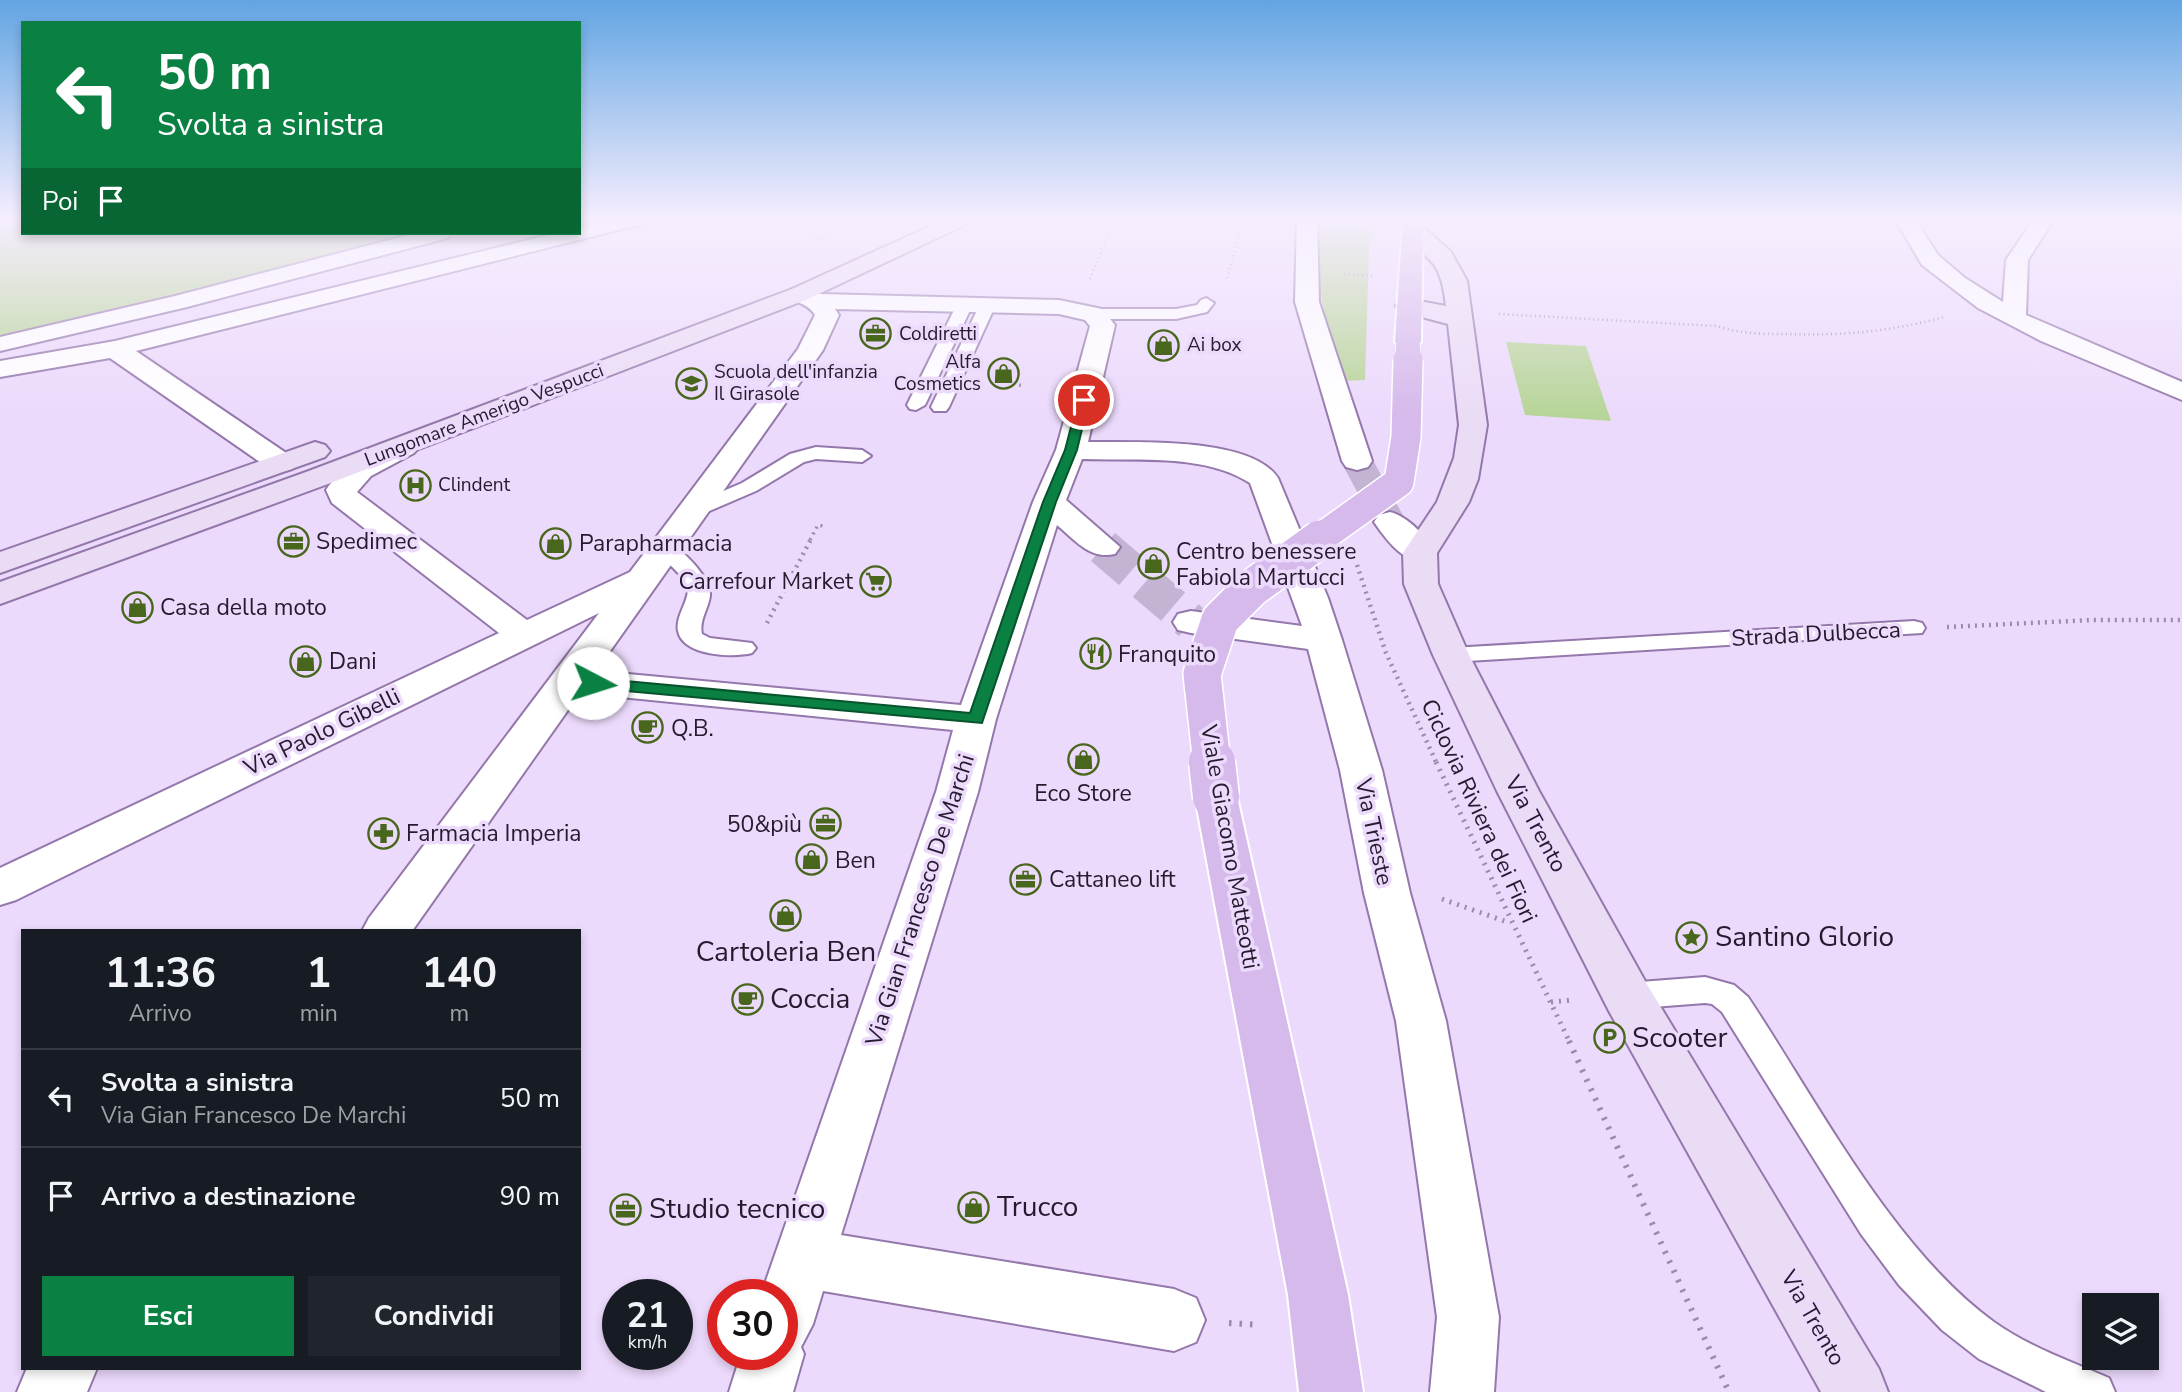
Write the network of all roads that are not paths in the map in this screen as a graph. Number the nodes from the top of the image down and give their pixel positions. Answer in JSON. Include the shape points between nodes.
{"nodes":[{"id":1,"x":247,"y":284,"type":"edge"},
{"id":2,"x":377,"y":284,"type":"edge"},
{"id":3,"x":764,"y":284,"type":"edge"},
{"id":4,"x":793,"y":284,"type":"edge"},
{"id":5,"x":839,"y":284,"type":"edge"},
{"id":6,"x":1306,"y":284,"type":"edge"},
{"id":7,"x":1409,"y":284,"type":"edge"},
{"id":8,"x":1455,"y":284,"type":"edge"},
{"id":9,"x":1959,"y":284,"type":"edge"},
{"id":10,"x":2016,"y":284,"type":"edge"},
{"id":11,"x":1091,"y":297,"type":"junction"},
{"id":12,"x":809,"y":298,"type":"junction"},
{"id":13,"x":1206,"y":303,"type":"dead end"},
{"id":14,"x":716,"y":304,"type":"junction"},
{"id":15,"x":977,"y":304,"type":"junction"},
{"id":16,"x":1408,"y":306,"type":"junction"},
{"id":17,"x":1460,"y":317,"type":"junction"},
{"id":18,"x":2014,"y":317,"type":"junction"},
{"id":19,"x":0,"y":345,"type":"edge"},
{"id":20,"x":115,"y":349,"type":"junction"},
{"id":21,"x":0,"y":369,"type":"edge"},
{"id":22,"x":2182,"y":392,"type":"edge"},
{"id":23,"x":916,"y":405,"type":"dead end"},
{"id":24,"x":940,"y":407,"type":"dead end"},
{"id":25,"x":382,"y":427,"type":"dead end"},
{"id":26,"x":413,"y":442,"type":"junction"},
{"id":27,"x":332,"y":445,"type":"dead end"},
{"id":28,"x":1071,"y":450,"type":"junction"},
{"id":29,"x":862,"y":456,"type":"dead end"},
{"id":30,"x":1357,"y":461,"type":"tunnel mouth"},
{"id":31,"x":281,"y":463,"type":"junction"},
{"id":32,"x":1049,"y":502,"type":"junction"},
{"id":33,"x":693,"y":511,"type":"junction"},
{"id":34,"x":199,"y":522,"type":"junction"},
{"id":35,"x":1390,"y":522,"type":"tunnel mouth"},
{"id":36,"x":1103,"y":547,"type":"tunnel mouth"},
{"id":37,"x":1420,"y":553,"type":"junction"},
{"id":38,"x":0,"y":563,"type":"edge"},
{"id":39,"x":655,"y":563,"type":"junction"},
{"id":40,"x":0,"y":594,"type":"edge"},
{"id":41,"x":1191,"y":622,"type":"tunnel mouth"},
{"id":42,"x":1914,"y":628,"type":"road end"},
{"id":43,"x":524,"y":635,"type":"junction"},
{"id":44,"x":1324,"y":640,"type":"junction"},
{"id":45,"x":744,"y":648,"type":"dead end"},
{"id":46,"x":1451,"y":655,"type":"junction"},
{"id":47,"x":569,"y":680,"type":"junction"},
{"id":48,"x":976,"y":719,"type":"junction"},
{"id":49,"x":0,"y":888,"type":"edge"},
{"id":50,"x":387,"y":929,"type":"edge"},
{"id":51,"x":1628,"y":996,"type":"junction"},
{"id":52,"x":803,"y":1258,"type":"junction"},
{"id":53,"x":796,"y":1279,"type":"edge"},
{"id":54,"x":1174,"y":1320,"type":"dead end"},
{"id":55,"x":65,"y":1370,"type":"edge"},
{"id":56,"x":768,"y":1370,"type":"edge"},
{"id":57,"x":49,"y":1392,"type":"edge"},
{"id":58,"x":761,"y":1392,"type":"edge"},
{"id":59,"x":1331,"y":1392,"type":"edge"},
{"id":60,"x":1462,"y":1392,"type":"edge"},
{"id":61,"x":1856,"y":1392,"type":"edge"},
{"id":62,"x":2095,"y":1392,"type":"edge"}],
"edges":[{"from":1,"to":19,"type":"street"},
{"from":2,"to":20,"type":"street"},
{"from":3,"to":14,"type":"main road","name":"Lungomare Amerigo Vespucci"},
{"from":4,"to":12,"type":"main road"},
{"from":5,"to":12,"type":"main road","name":"Lungomare Amerigo Vespucci"},
{"from":6,"to":30,"type":"street","via":[[1307,302]]},
{"from":7,"to":16,"type":"main road","name":"Viale Giacomo Matteotti"},
{"from":8,"to":17,"type":"main road"},
{"from":9,"to":18,"type":"street"},
{"from":10,"to":18,"type":"street"},
{"from":11,"to":13,"type":"lane","via":[[1176,314],[1202,309]]},
{"from":11,"to":15,"type":"street","via":[[1059,307]]},
{"from":11,"to":28,"type":"street","name":"Via Gian Francesco De Marchi","via":[[1103,325]]},
{"from":12,"to":14,"type":"main road","via":[[759,294]]},
{"from":12,"to":15,"type":"street"},
{"from":12,"to":26,"type":"main road","name":"Lungomare Amerigo Vespucci"},
{"from":12,"to":33,"type":"street","via":[[827,315],[810,350]]},
{"from":14,"to":25,"type":"main road","name":"Lungomare Amerigo Vespucci"},
{"from":15,"to":23,"type":"lane"},
{"from":15,"to":24,"type":"lane"},
{"from":16,"to":17,"type":"main road"},
{"from":16,"to":59,"type":"main road","name":"Viale Giacomo Matteotti","bridge":true,"via":[[1406,437],[1398,482],[1251,588],[1220,620],[1202,674],[1216,797],[1318,1295]]},
{"from":17,"to":37,"type":"main road","via":[[1473,425],[1469,458],[1453,502]]},
{"from":18,"to":22,"type":"street"},
{"from":20,"to":21,"type":"street"},
{"from":20,"to":31,"type":"street"},
{"from":26,"to":34,"type":"main road","name":"Lungomare Amerigo Vespucci"},
{"from":26,"to":43,"type":"street","via":[[345,482],[343,496]]},
{"from":27,"to":31,"type":"main road","name":"Lungomare Amerigo Vespucci"},
{"from":28,"to":32,"type":"street","name":"Via Gian Francesco De Marchi"},
{"from":28,"to":44,"type":"street","name":"Via Trieste","via":[[1210,455],[1243,465],[1263,478]]},
{"from":29,"to":33,"type":"lane","via":[[816,453],[797,458],[749,487]]},
{"from":31,"to":34,"type":"main road","via":[[284,470],[278,480]]},
{"from":31,"to":38,"type":"main road","name":"Lungomare Amerigo Vespucci"},
{"from":32,"to":36,"type":"street"},
{"from":32,"to":48,"type":"street","name":"Via Gian Francesco De Marchi"},
{"from":33,"to":39,"type":"street"},
{"from":34,"to":40,"type":"main road","name":"Lungomare Amerigo Vespucci"},
{"from":35,"to":37,"type":"street"},
{"from":37,"to":46,"type":"main road","name":"Via Trento","via":[[1421,584]]},
{"from":39,"to":43,"type":"street","name":"Via Paolo Gibelli"},
{"from":39,"to":45,"type":"lane","via":[[698,584],[699,597],[687,624],[688,634],[697,642]]},
{"from":39,"to":47,"type":"street"},
{"from":41,"to":44,"type":"street"},
{"from":42,"to":46,"type":"lane","name":"Strada Dulbecca"},
{"from":43,"to":49,"type":"street","name":"Via Paolo Gibelli"},
{"from":44,"to":60,"type":"street","name":"Via Trieste","via":[[1361,769],[1421,1021],[1468,1317]]},
{"from":46,"to":51,"type":"main road","name":"Via Trento"},
{"from":47,"to":48,"type":"street"},
{"from":47,"to":50,"type":"street"},
{"from":48,"to":52,"type":"street","name":"Via Gian Francesco De Marchi","via":[[957,792]]},
{"from":51,"to":61,"type":"main road","name":"Via Trento"},
{"from":51,"to":62,"type":"lane","via":[[1705,989],[1728,996],[1846,1181],[1940,1303],[1982,1337],[2021,1360]]},
{"from":52,"to":53,"type":"street","name":"Via Gian Francesco De Marchi"},
{"from":52,"to":54,"type":"street"},
{"from":55,"to":57,"type":"street"},
{"from":56,"to":58,"type":"street"}]}
